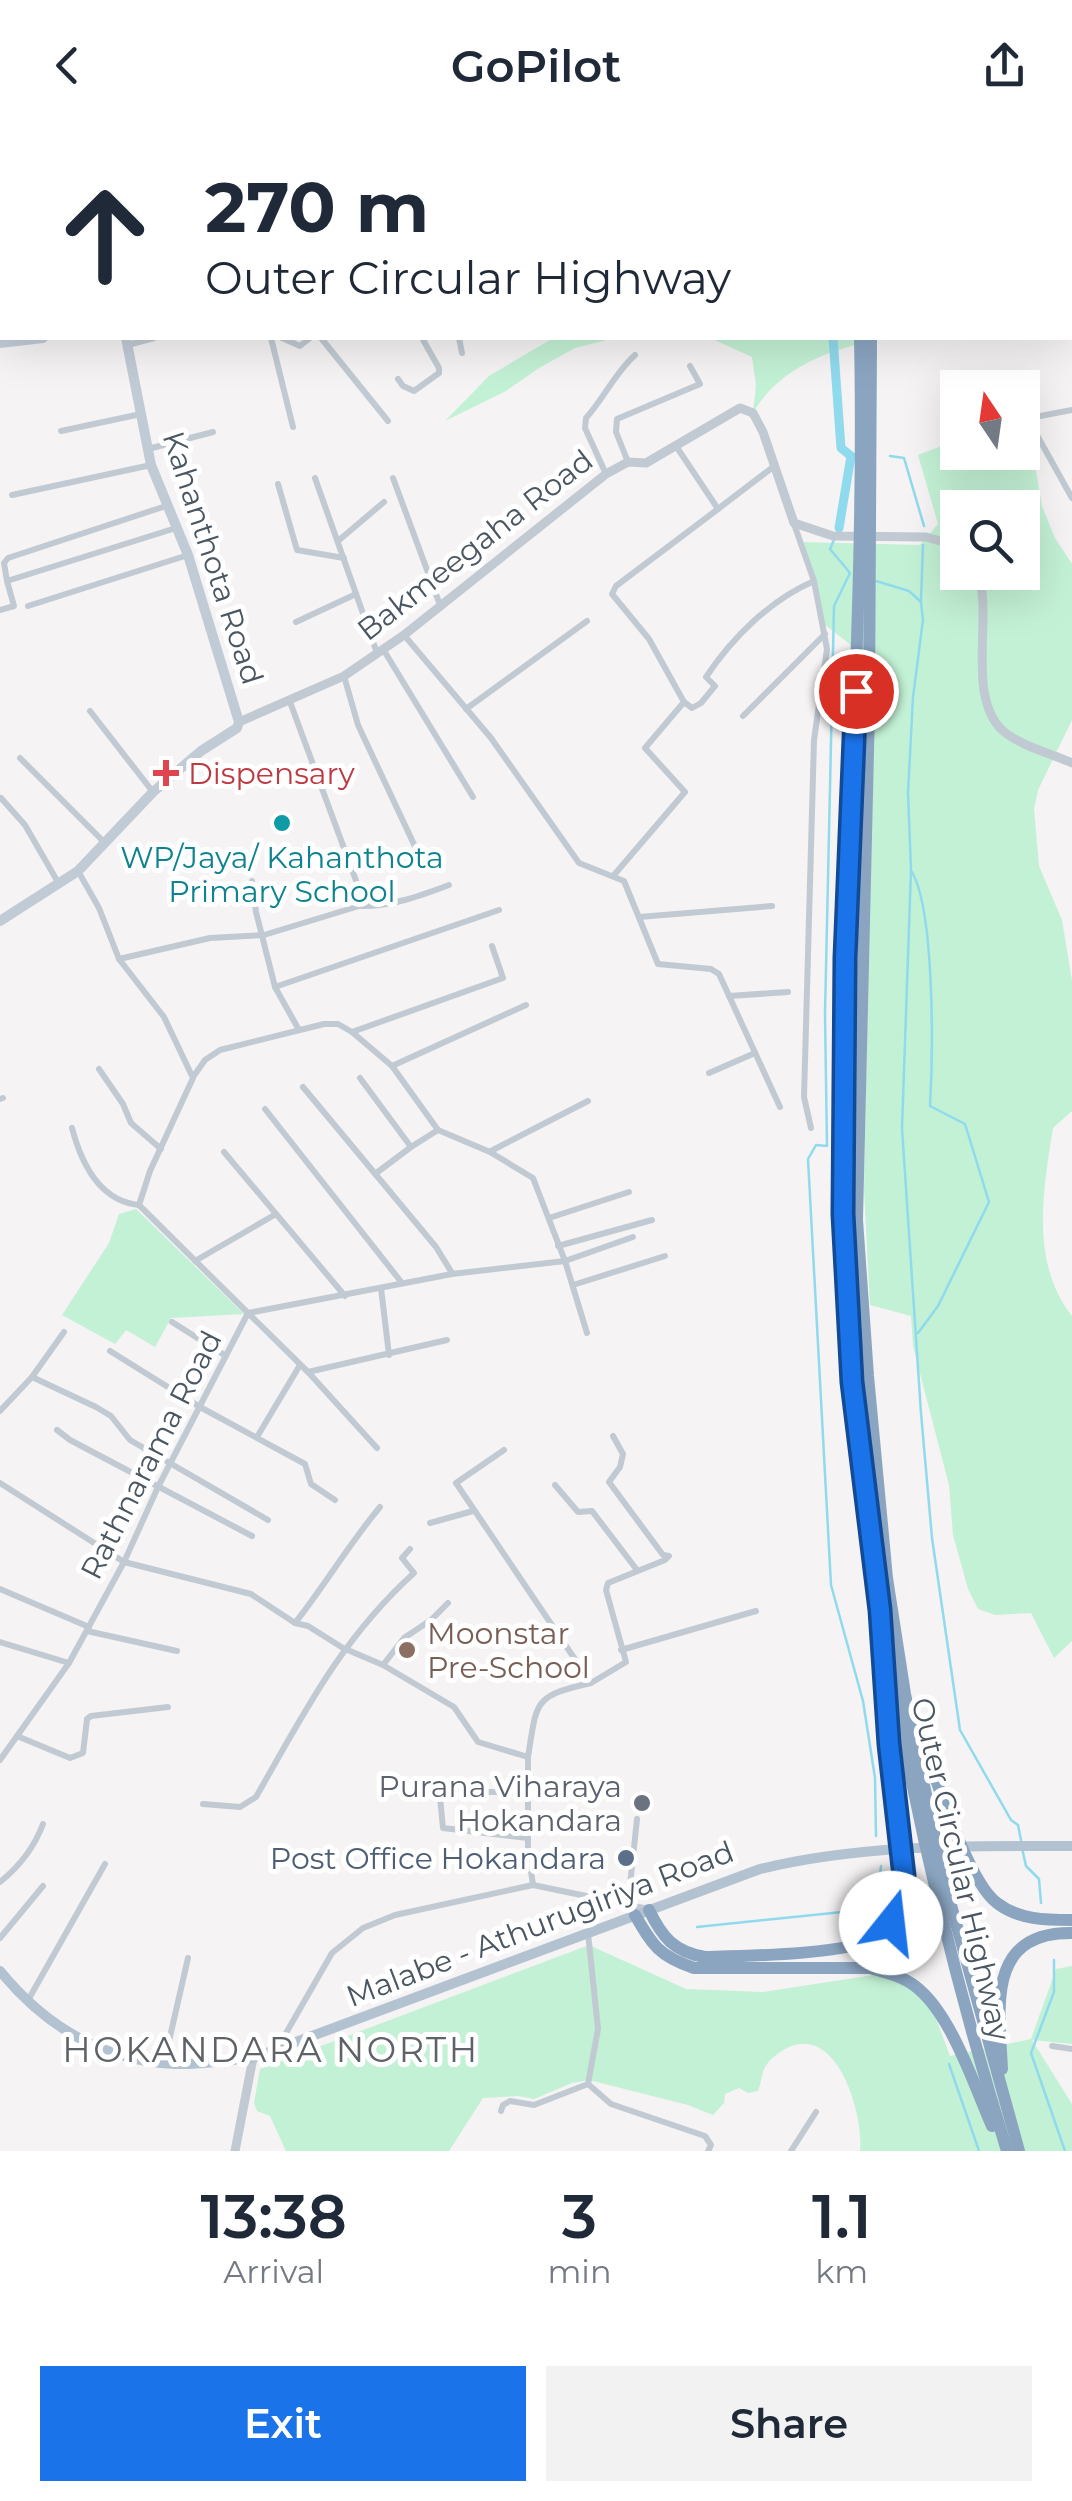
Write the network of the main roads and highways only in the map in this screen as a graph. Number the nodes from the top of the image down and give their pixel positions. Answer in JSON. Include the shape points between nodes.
{"nodes":[{"id":1,"x":29,"y":340,"type":"edge"},
{"id":2,"x":860,"y":340,"type":"edge"},
{"id":3,"x":870,"y":340,"type":"edge"},
{"id":4,"x":127,"y":341,"type":"edge"},
{"id":5,"x":0,"y":344,"type":"edge"},
{"id":6,"x":864,"y":615,"type":"junction"},
{"id":7,"x":0,"y":921,"type":"edge"},
{"id":8,"x":880,"y":1610,"type":"junction"},
{"id":9,"x":905,"y":1694,"type":"junction"},
{"id":10,"x":1072,"y":1846,"type":"edge"},
{"id":11,"x":631,"y":1910,"type":"junction"},
{"id":12,"x":649,"y":1910,"type":"junction"},
{"id":13,"x":1072,"y":1920,"type":"edge"},
{"id":14,"x":1072,"y":1933,"type":"edge"},
{"id":15,"x":0,"y":1971,"type":"edge"},
{"id":16,"x":1003,"y":2090,"type":"junction"},
{"id":17,"x":1005,"y":2151,"type":"edge"},
{"id":18,"x":1020,"y":2151,"type":"edge"}],
"edges":[{"from":1,"to":5,"type":"main road"},
{"from":2,"to":6,"type":"highway","name":"Outer Circular Highway"},
{"from":3,"to":6,"type":"highway","name":"Outer Circular Highway"},
{"from":4,"to":7,"type":"main road","name":"Kahanthota Road","via":[[151,465],[188,556],[240,722],[153,792],[78,870]]},
{"from":6,"to":8,"type":"highway","name":"Outer Circular Highway","via":[[845,958],[843,1214],[852,1382]]},
{"from":6,"to":9,"type":"highway","name":"Outer Circular Highway","via":[[857,1220],[888,1578]]},
{"from":8,"to":12,"type":"highway","via":[[904,1876],[891,1923],[862,1944],[705,1957],[665,1940]]},
{"from":8,"to":17,"type":"highway","name":"Outer Circular Highway","via":[[932,1880]]},
{"from":9,"to":13,"type":"highway","via":[[988,1894],[1021,1916]]},
{"from":9,"to":16,"type":"highway","name":"Outer Circular Highway","via":[[943,1876]]},
{"from":10,"to":12,"type":"main road","name":"Malabe - Athurugiriya Road","via":[[905,1846],[828,1854],[760,1869]]},
{"from":11,"to":12,"type":"main road","name":"Malabe - Athurugiriya Road"},
{"from":11,"to":15,"type":"main road","name":"Malabe - Athurugiriya Road","via":[[253,2058],[164,2063],[74,2038],[26,2002]]},
{"from":11,"to":17,"type":"highway","via":[[654,1948],[694,1968],[870,1968],[915,1986],[951,2035]]},
{"from":14,"to":16,"type":"highway","via":[[1034,1938],[1003,1973]]},
{"from":16,"to":18,"type":"highway","name":"Outer Circular Highway"}]}
